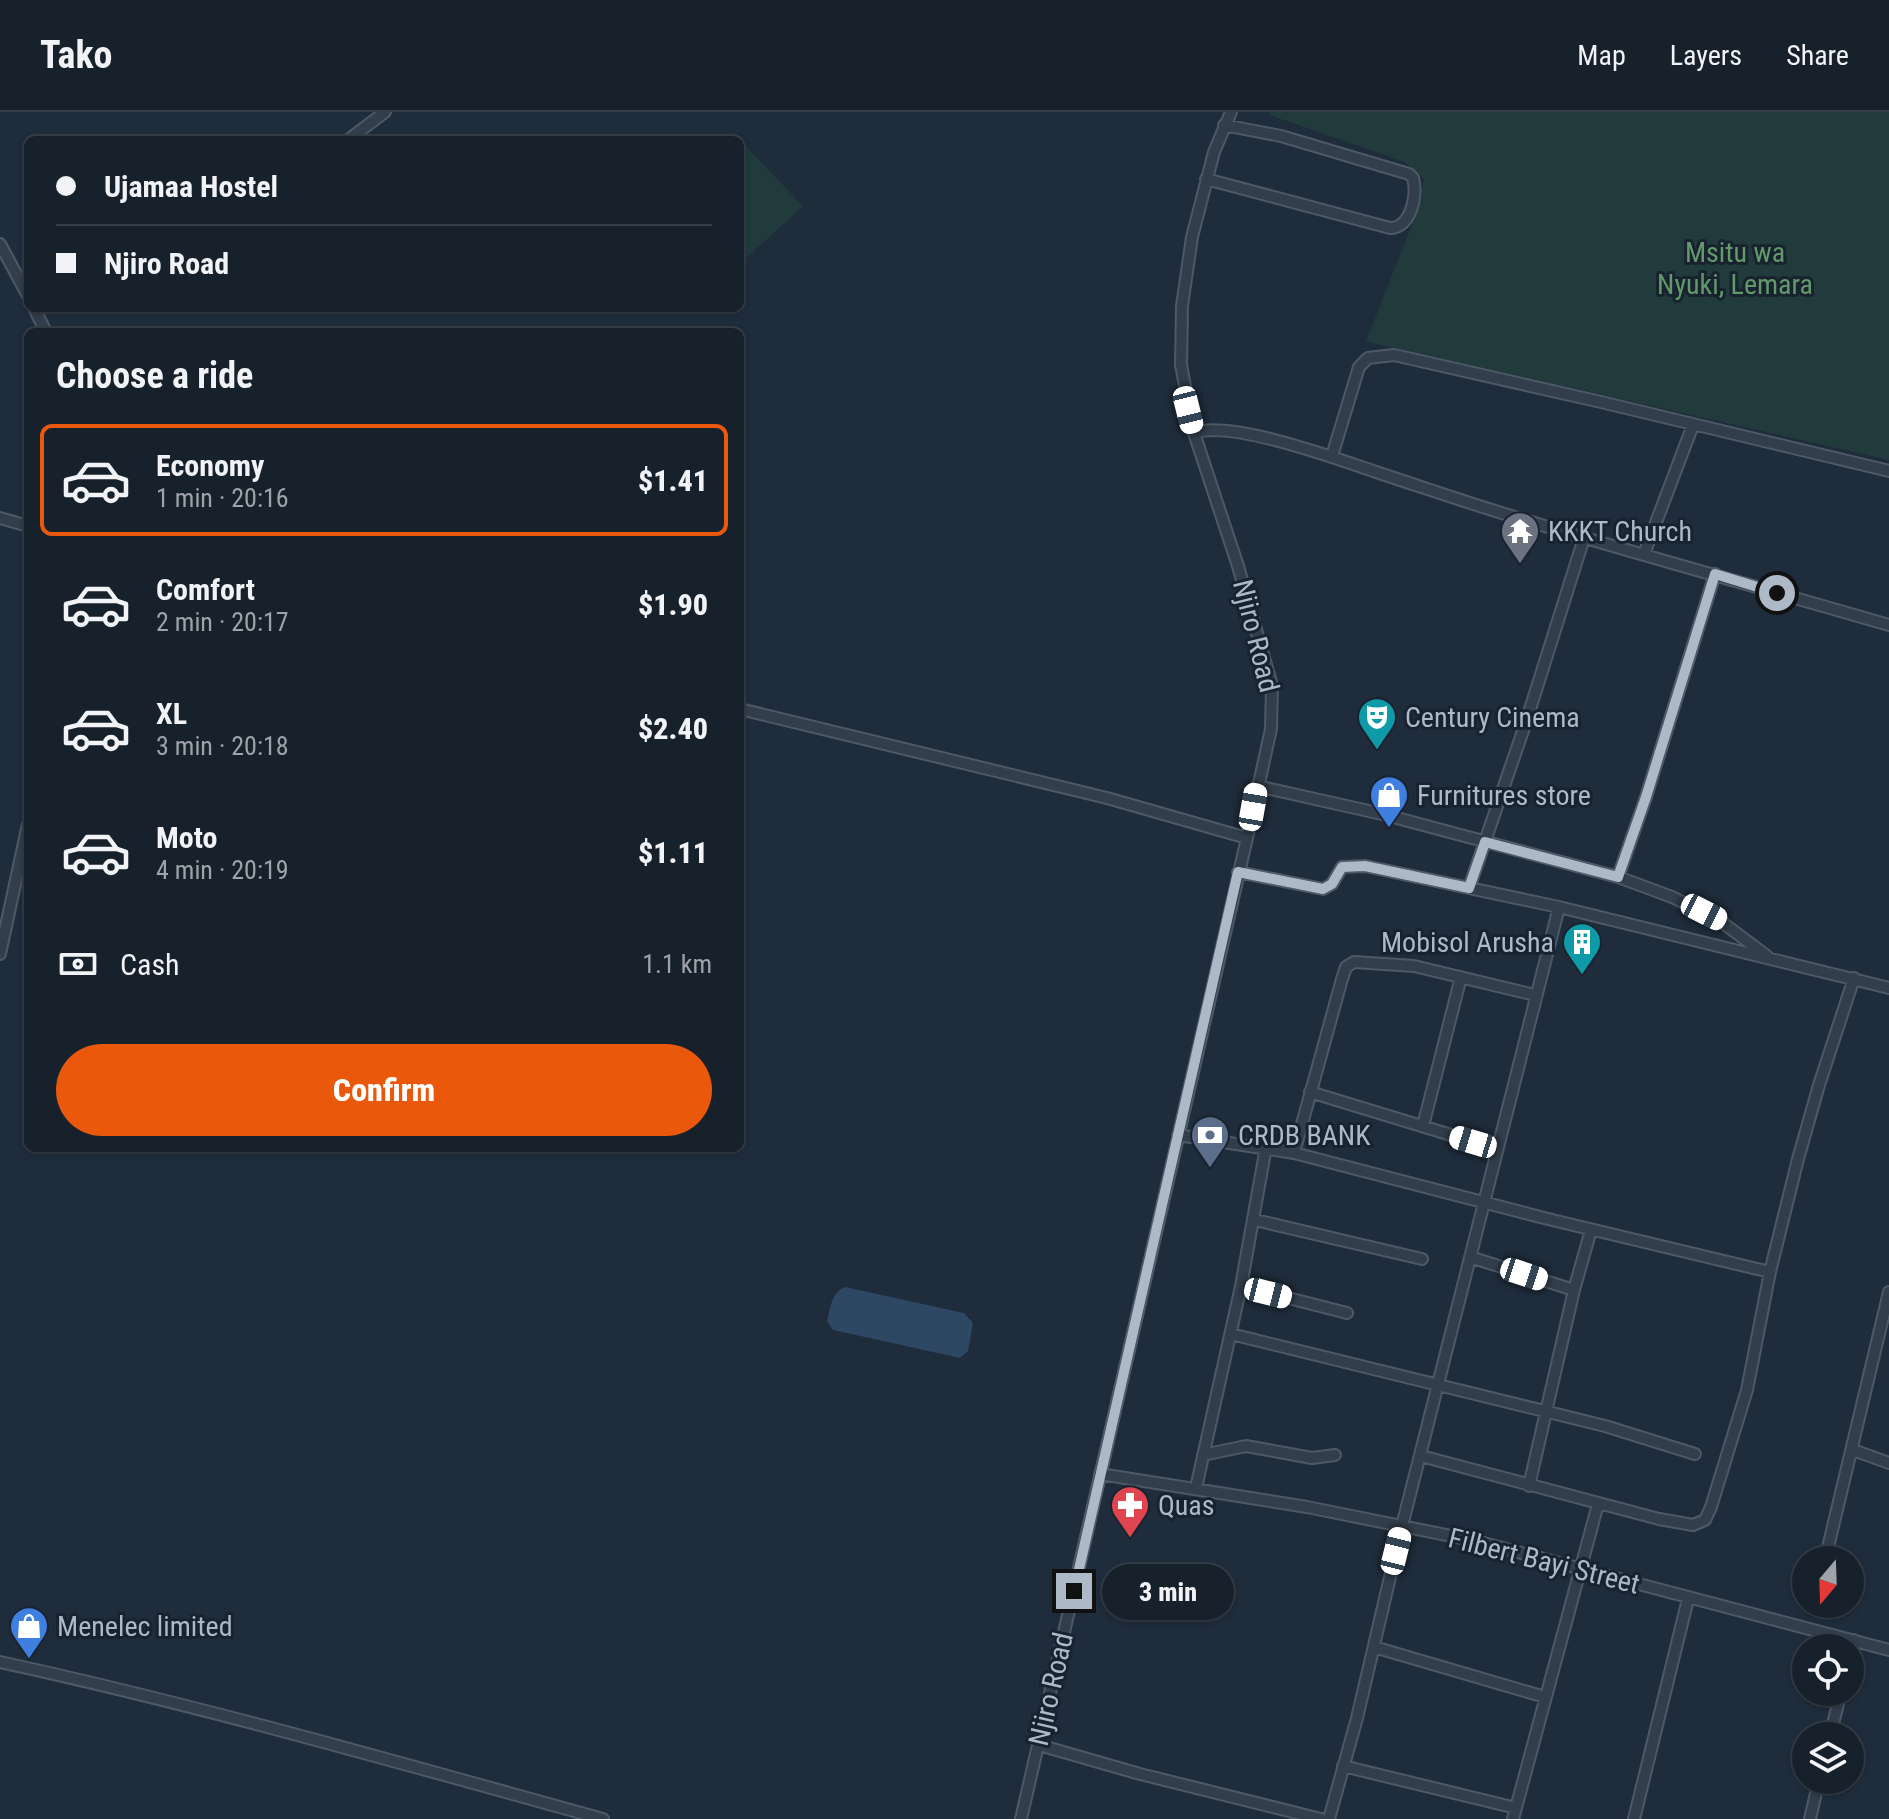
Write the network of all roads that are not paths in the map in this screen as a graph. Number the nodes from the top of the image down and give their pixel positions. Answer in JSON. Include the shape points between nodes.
{"nodes":[{"id":1,"x":385,"y":112,"type":"edge"},
{"id":2,"x":1231,"y":112,"type":"edge"},
{"id":3,"x":1224,"y":125,"type":"junction"},
{"id":4,"x":353,"y":136,"type":"edge"},
{"id":5,"x":1206,"y":179,"type":"junction"},
{"id":6,"x":0,"y":244,"type":"edge"},
{"id":7,"x":24,"y":289,"type":"edge"},
{"id":8,"x":1693,"y":425,"type":"junction"},
{"id":9,"x":1194,"y":433,"type":"junction"},
{"id":10,"x":1332,"y":456,"type":"junction"},
{"id":11,"x":1889,"y":471,"type":"edge"},
{"id":12,"x":0,"y":518,"type":"edge"},
{"id":13,"x":24,"y":525,"type":"edge"},
{"id":14,"x":1584,"y":538,"type":"junction"},
{"id":15,"x":1644,"y":554,"type":"junction"},
{"id":16,"x":1715,"y":574,"type":"junction"},
{"id":17,"x":1889,"y":625,"type":"edge"},
{"id":18,"x":744,"y":710,"type":"edge"},
{"id":19,"x":1257,"y":786,"type":"junction"},
{"id":20,"x":1247,"y":838,"type":"junction"},
{"id":21,"x":1485,"y":842,"type":"junction"},
{"id":22,"x":24,"y":843,"type":"edge"},
{"id":23,"x":1238,"y":872,"type":"junction"},
{"id":24,"x":1618,"y":877,"type":"junction"},
{"id":25,"x":1469,"y":888,"type":"junction"},
{"id":26,"x":1559,"y":907,"type":"junction"},
{"id":27,"x":0,"y":954,"type":"edge"},
{"id":28,"x":1771,"y":959,"type":"junction"},
{"id":29,"x":1461,"y":977,"type":"junction"},
{"id":30,"x":1854,"y":978,"type":"junction"},
{"id":31,"x":1889,"y":988,"type":"edge"},
{"id":32,"x":1535,"y":995,"type":"junction"},
{"id":33,"x":1310,"y":1092,"type":"junction"},
{"id":34,"x":1423,"y":1126,"type":"junction"},
{"id":35,"x":1178,"y":1135,"type":"junction"},
{"id":36,"x":1266,"y":1147,"type":"junction"},
{"id":37,"x":1497,"y":1149,"type":"junction"},
{"id":38,"x":1294,"y":1153,"type":"junction"},
{"id":39,"x":1483,"y":1201,"type":"junction"},
{"id":40,"x":1255,"y":1220,"type":"junction"},
{"id":41,"x":1591,"y":1230,"type":"junction"},
{"id":42,"x":1470,"y":1257,"type":"junction"},
{"id":43,"x":1422,"y":1259,"type":"dead end"},
{"id":44,"x":1770,"y":1272,"type":"junction"},
{"id":45,"x":1241,"y":1286,"type":"junction"},
{"id":46,"x":1574,"y":1290,"type":"junction"},
{"id":47,"x":1889,"y":1292,"type":"edge"},
{"id":48,"x":1347,"y":1313,"type":"dead end"},
{"id":49,"x":1231,"y":1334,"type":"junction"},
{"id":50,"x":1438,"y":1385,"type":"junction"},
{"id":51,"x":1544,"y":1412,"type":"junction"},
{"id":52,"x":1853,"y":1450,"type":"junction"},
{"id":53,"x":1695,"y":1454,"type":"dead end"},
{"id":54,"x":1203,"y":1455,"type":"junction"},
{"id":55,"x":1335,"y":1455,"type":"dead end"},
{"id":56,"x":1421,"y":1456,"type":"junction"},
{"id":57,"x":1889,"y":1463,"type":"edge"},
{"id":58,"x":1100,"y":1474,"type":"junction"},
{"id":59,"x":1529,"y":1486,"type":"junction"},
{"id":60,"x":1196,"y":1488,"type":"junction"},
{"id":61,"x":1598,"y":1504,"type":"junction"},
{"id":62,"x":1402,"y":1526,"type":"junction"},
{"id":63,"x":1829,"y":1546,"type":"edge"},
{"id":64,"x":1581,"y":1568,"type":"junction"},
{"id":65,"x":1688,"y":1599,"type":"junction"},
{"id":66,"x":1830,"y":1634,"type":"edge"},
{"id":67,"x":1864,"y":1643,"type":"edge"},
{"id":68,"x":1374,"y":1647,"type":"junction"},
{"id":69,"x":1889,"y":1650,"type":"edge"},
{"id":70,"x":0,"y":1662,"type":"edge"},
{"id":71,"x":1545,"y":1697,"type":"junction"},
{"id":72,"x":1039,"y":1745,"type":"junction"},
{"id":73,"x":1343,"y":1766,"type":"junction"},
{"id":74,"x":1816,"y":1794,"type":"edge"},
{"id":75,"x":1515,"y":1814,"type":"edge"},
{"id":76,"x":603,"y":1819,"type":"edge"},
{"id":77,"x":1021,"y":1819,"type":"edge"},
{"id":78,"x":1321,"y":1819,"type":"edge"},
{"id":79,"x":1329,"y":1819,"type":"edge"},
{"id":80,"x":1634,"y":1819,"type":"edge"},
{"id":81,"x":1810,"y":1819,"type":"edge"}],
"edges":[{"from":1,"to":4,"type":"street"},
{"from":2,"to":3,"type":"street","name":"Njiro Road"},
{"from":3,"to":5,"type":"street","name":"Njiro Road"},
{"from":3,"to":5,"type":"street","via":[[1409,174],[1415,184],[1407,219],[1390,228]]},
{"from":5,"to":9,"type":"street","name":"Njiro Road","via":[[1181,316],[1182,380]]},
{"from":6,"to":7,"type":"street"},
{"from":8,"to":10,"type":"street","via":[[1413,358],[1380,355],[1359,367]]},
{"from":8,"to":11,"type":"street"},
{"from":8,"to":15,"type":"street"},
{"from":9,"to":10,"type":"street","via":[[1256,436]]},
{"from":9,"to":19,"type":"street","name":"Njiro Road","via":[[1272,686],[1273,716]]},
{"from":10,"to":14,"type":"street"},
{"from":12,"to":13,"type":"street"},
{"from":14,"to":15,"type":"street"},
{"from":14,"to":21,"type":"street"},
{"from":15,"to":16,"type":"street"},
{"from":16,"to":17,"type":"street"},
{"from":16,"to":24,"type":"street"},
{"from":18,"to":20,"type":"street","via":[[1107,798]]},
{"from":19,"to":20,"type":"street","name":"Njiro Road"},
{"from":19,"to":21,"type":"street"},
{"from":20,"to":23,"type":"street","name":"Njiro Road"},
{"from":21,"to":24,"type":"street"},
{"from":21,"to":25,"type":"street"},
{"from":22,"to":27,"type":"street"},
{"from":23,"to":25,"type":"street","via":[[1323,889],[1342,867],[1365,866]]},
{"from":23,"to":35,"type":"street","name":"Njiro Road"},
{"from":24,"to":28,"type":"street","via":[[1719,920]]},
{"from":25,"to":26,"type":"street"},
{"from":26,"to":28,"type":"street"},
{"from":26,"to":32,"type":"street"},
{"from":28,"to":30,"type":"street"},
{"from":29,"to":32,"type":"street"},
{"from":29,"to":33,"type":"street","via":[[1397,963],[1354,962],[1346,967]]},
{"from":29,"to":34,"type":"street"},
{"from":30,"to":31,"type":"street"},
{"from":30,"to":44,"type":"street","via":[[1816,1093]]},
{"from":32,"to":37,"type":"street"},
{"from":33,"to":34,"type":"street"},
{"from":33,"to":38,"type":"street"},
{"from":34,"to":37,"type":"street"},
{"from":35,"to":36,"type":"street"},
{"from":35,"to":58,"type":"street","name":"Njiro Road"},
{"from":36,"to":38,"type":"street"},
{"from":36,"to":40,"type":"street"},
{"from":37,"to":39,"type":"street"},
{"from":38,"to":39,"type":"street"},
{"from":39,"to":41,"type":"street"},
{"from":39,"to":42,"type":"street"},
{"from":40,"to":43,"type":"street"},
{"from":40,"to":45,"type":"street"},
{"from":41,"to":44,"type":"street"},
{"from":41,"to":46,"type":"street"},
{"from":42,"to":46,"type":"street"},
{"from":42,"to":50,"type":"street"},
{"from":44,"to":61,"type":"street","via":[[1747,1390],[1705,1520],[1686,1524]]},
{"from":45,"to":48,"type":"street"},
{"from":45,"to":49,"type":"street"},
{"from":46,"to":51,"type":"street"},
{"from":47,"to":52,"type":"street"},
{"from":49,"to":50,"type":"street"},
{"from":49,"to":54,"type":"street"},
{"from":50,"to":51,"type":"street"},
{"from":50,"to":56,"type":"street"},
{"from":51,"to":53,"type":"street"},
{"from":51,"to":59,"type":"street"},
{"from":52,"to":57,"type":"street"},
{"from":52,"to":63,"type":"street"},
{"from":54,"to":55,"type":"street","via":[[1246,1446],[1312,1458]]},
{"from":54,"to":60,"type":"street"},
{"from":56,"to":59,"type":"street"},
{"from":56,"to":62,"type":"street"},
{"from":58,"to":60,"type":"street","name":"Filbert Bayi Street"},
{"from":58,"to":72,"type":"street","name":"Njiro Road"},
{"from":59,"to":61,"type":"street"},
{"from":60,"to":62,"type":"street","name":"Filbert Bayi Street"},
{"from":61,"to":64,"type":"street"},
{"from":62,"to":64,"type":"street","name":"Filbert Bayi Street"},
{"from":62,"to":68,"type":"street"},
{"from":64,"to":65,"type":"street","name":"Filbert Bayi Street"},
{"from":64,"to":71,"type":"street"},
{"from":65,"to":66,"type":"street","name":"Filbert Bayi Street"},
{"from":65,"to":80,"type":"street"},
{"from":67,"to":69,"type":"street","name":"Filbert Bayi Street"},
{"from":68,"to":71,"type":"street"},
{"from":68,"to":73,"type":"street"},
{"from":70,"to":76,"type":"street"},
{"from":71,"to":75,"type":"street"},
{"from":72,"to":77,"type":"street","name":"Njiro Road"},
{"from":72,"to":78,"type":"street"},
{"from":73,"to":75,"type":"street"},
{"from":73,"to":79,"type":"street"},
{"from":74,"to":81,"type":"street"}]}
